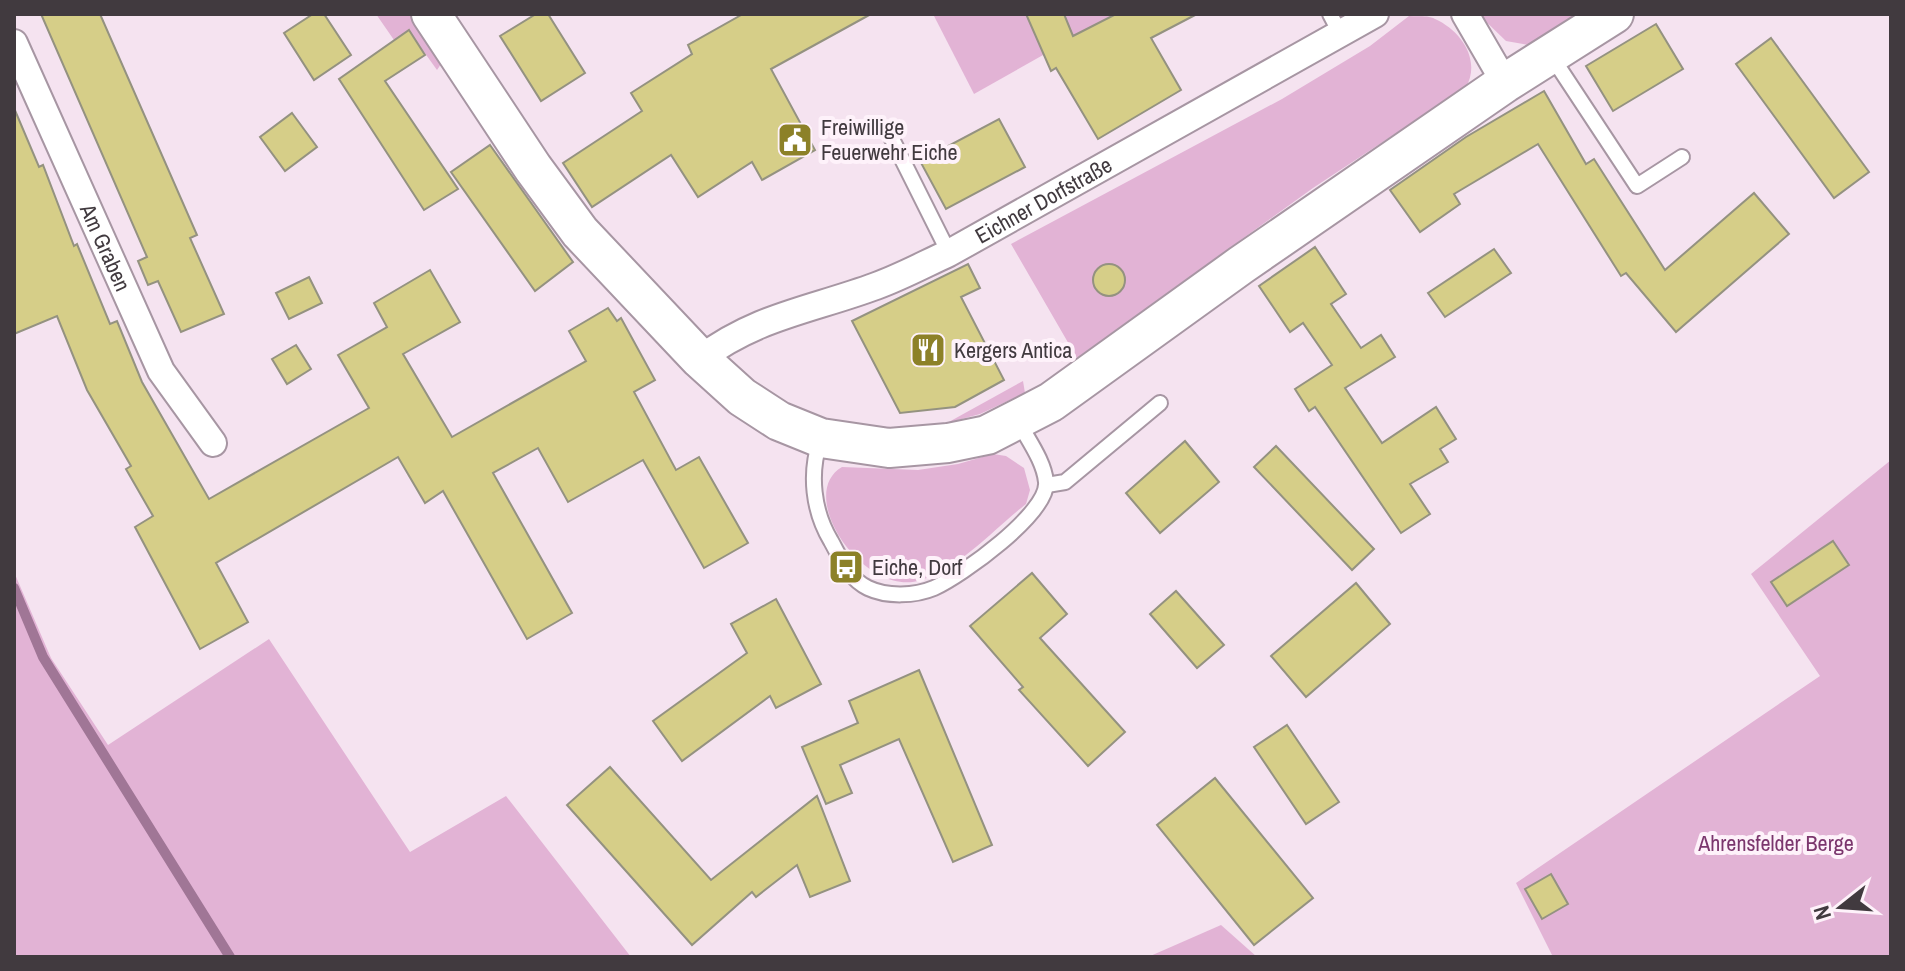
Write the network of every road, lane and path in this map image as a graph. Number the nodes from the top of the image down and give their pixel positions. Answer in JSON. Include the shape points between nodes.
{"nodes":[{"id":1,"x":431,"y":14,"type":"edge"},
{"id":2,"x":1375,"y":14,"type":"edge"},
{"id":3,"x":1465,"y":14,"type":"edge"},
{"id":4,"x":1614,"y":14,"type":"edge"},
{"id":5,"x":1335,"y":24,"type":"edge"},
{"id":6,"x":14,"y":43,"type":"edge"},
{"id":7,"x":1551,"y":54,"type":"junction"},
{"id":8,"x":1505,"y":83,"type":"junction"},
{"id":9,"x":888,"y":131,"type":"dead end"},
{"id":10,"x":1682,"y":157,"type":"dead end"},
{"id":11,"x":949,"y":253,"type":"junction"},
{"id":12,"x":700,"y":359,"type":"junction"},
{"id":13,"x":1160,"y":403,"type":"dead end"},
{"id":14,"x":1018,"y":421,"type":"junction"},
{"id":15,"x":821,"y":438,"type":"junction"},
{"id":16,"x":213,"y":443,"type":"dead end"},
{"id":17,"x":1047,"y":485,"type":"junction"}],
"edges":[{"from":1,"to":12,"type":"main road","via":[[574,224]]},
{"from":2,"to":5,"type":"street","name":"Eichner Dorfstraße"},
{"from":3,"to":8,"type":"street"},
{"from":4,"to":7,"type":"main road"},
{"from":5,"to":11,"type":"street","name":"Eichner Dorfstraße"},
{"from":6,"to":16,"type":"street","name":"Am Graben","via":[[161,371]]},
{"from":7,"to":8,"type":"main road"},
{"from":7,"to":10,"type":"lane","via":[[1637,186]]},
{"from":8,"to":14,"type":"main road"},
{"from":9,"to":11,"type":"lane"},
{"from":11,"to":12,"type":"street","name":"Eichner Dorfstraße","via":[[877,286],[765,320]]},
{"from":12,"to":15,"type":"main road","via":[[742,397],[779,421]]},
{"from":13,"to":17,"type":"lane","via":[[1065,482]]},
{"from":14,"to":15,"type":"main road","via":[[987,435],[912,447],[864,447]]},
{"from":14,"to":17,"type":"lane"},
{"from":15,"to":17,"type":"lane","via":[[814,482],[823,529],[851,576],[869,589],[903,595],[955,577],[1039,507]]}]}
